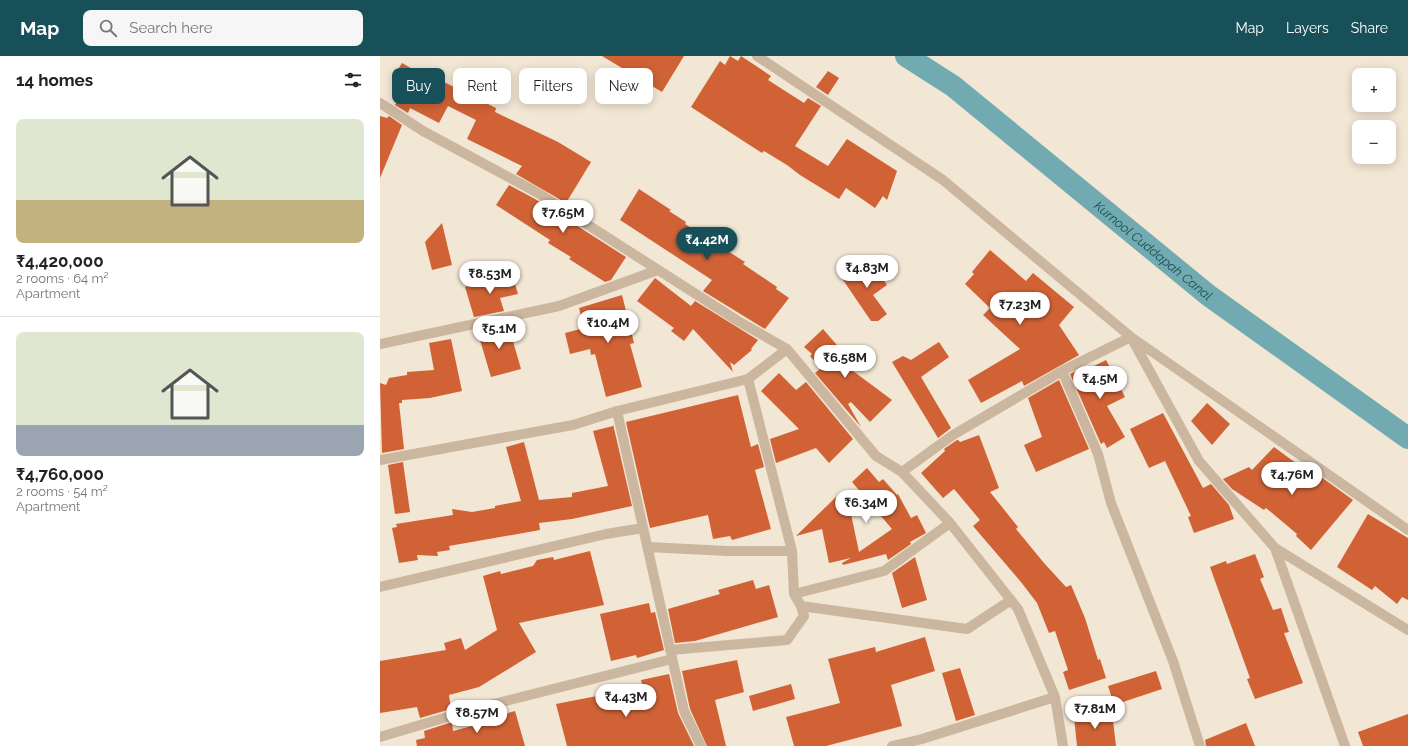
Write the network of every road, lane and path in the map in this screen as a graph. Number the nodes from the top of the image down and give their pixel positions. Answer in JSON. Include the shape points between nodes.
{"nodes":[{"id":1,"x":757,"y":56,"type":"edge"},
{"id":2,"x":380,"y":103,"type":"edge"},
{"id":3,"x":658,"y":270,"type":"junction"},
{"id":4,"x":1131,"y":337,"type":"junction"},
{"id":5,"x":380,"y":344,"type":"edge"},
{"id":6,"x":787,"y":349,"type":"junction"},
{"id":7,"x":1062,"y":371,"type":"junction"},
{"id":8,"x":748,"y":379,"type":"junction"},
{"id":9,"x":617,"y":411,"type":"junction"},
{"id":10,"x":380,"y":460,"type":"edge"},
{"id":11,"x":902,"y":472,"type":"junction"},
{"id":12,"x":950,"y":523,"type":"junction"},
{"id":13,"x":643,"y":528,"type":"junction"},
{"id":14,"x":1408,"y":530,"type":"edge"},
{"id":15,"x":648,"y":547,"type":"junction"},
{"id":16,"x":1275,"y":548,"type":"junction"},
{"id":17,"x":792,"y":551,"type":"junction"},
{"id":18,"x":380,"y":587,"type":"edge"},
{"id":19,"x":794,"y":594,"type":"junction"},
{"id":20,"x":1011,"y":600,"type":"junction"},
{"id":21,"x":801,"y":606,"type":"junction"},
{"id":22,"x":1408,"y":630,"type":"edge"},
{"id":23,"x":671,"y":654,"type":"junction"},
{"id":24,"x":1055,"y":697,"type":"junction"},
{"id":25,"x":380,"y":737,"type":"edge"},
{"id":26,"x":701,"y":746,"type":"edge"},
{"id":27,"x":892,"y":746,"type":"edge"},
{"id":28,"x":1063,"y":746,"type":"edge"},
{"id":29,"x":1200,"y":746,"type":"edge"},
{"id":30,"x":1345,"y":746,"type":"edge"}],
"edges":[{"from":1,"to":4,"type":"street","via":[[943,180]]},
{"from":2,"to":3,"type":"street","via":[[423,131],[538,193]]},
{"from":3,"to":5,"type":"street","via":[[558,306]]},
{"from":3,"to":6,"type":"street"},
{"from":4,"to":7,"type":"street"},
{"from":4,"to":14,"type":"street"},
{"from":4,"to":16,"type":"street","via":[[1199,461]]},
{"from":6,"to":8,"type":"street"},
{"from":6,"to":11,"type":"street","via":[[876,456]]},
{"from":7,"to":11,"type":"street","via":[[953,435]]},
{"from":7,"to":29,"type":"street","via":[[1098,454],[1111,503],[1173,661]]},
{"from":8,"to":9,"type":"street"},
{"from":8,"to":17,"type":"street"},
{"from":9,"to":10,"type":"street","via":[[573,426]]},
{"from":9,"to":13,"type":"street"},
{"from":11,"to":12,"type":"street"},
{"from":12,"to":19,"type":"street","via":[[884,571]]},
{"from":12,"to":20,"type":"street"},
{"from":13,"to":15,"type":"street"},
{"from":13,"to":18,"type":"street","via":[[606,534]]},
{"from":15,"to":17,"type":"street"},
{"from":15,"to":23,"type":"street"},
{"from":16,"to":22,"type":"street"},
{"from":16,"to":30,"type":"street"},
{"from":17,"to":19,"type":"street"},
{"from":19,"to":21,"type":"street"},
{"from":20,"to":21,"type":"street","via":[[967,630]]},
{"from":20,"to":24,"type":"street","via":[[1018,609]]},
{"from":21,"to":23,"type":"street","via":[[804,616],[786,640]]},
{"from":23,"to":25,"type":"street"},
{"from":23,"to":26,"type":"street","via":[[684,711]]},
{"from":24,"to":27,"type":"street"},
{"from":24,"to":28,"type":"street"}]}
